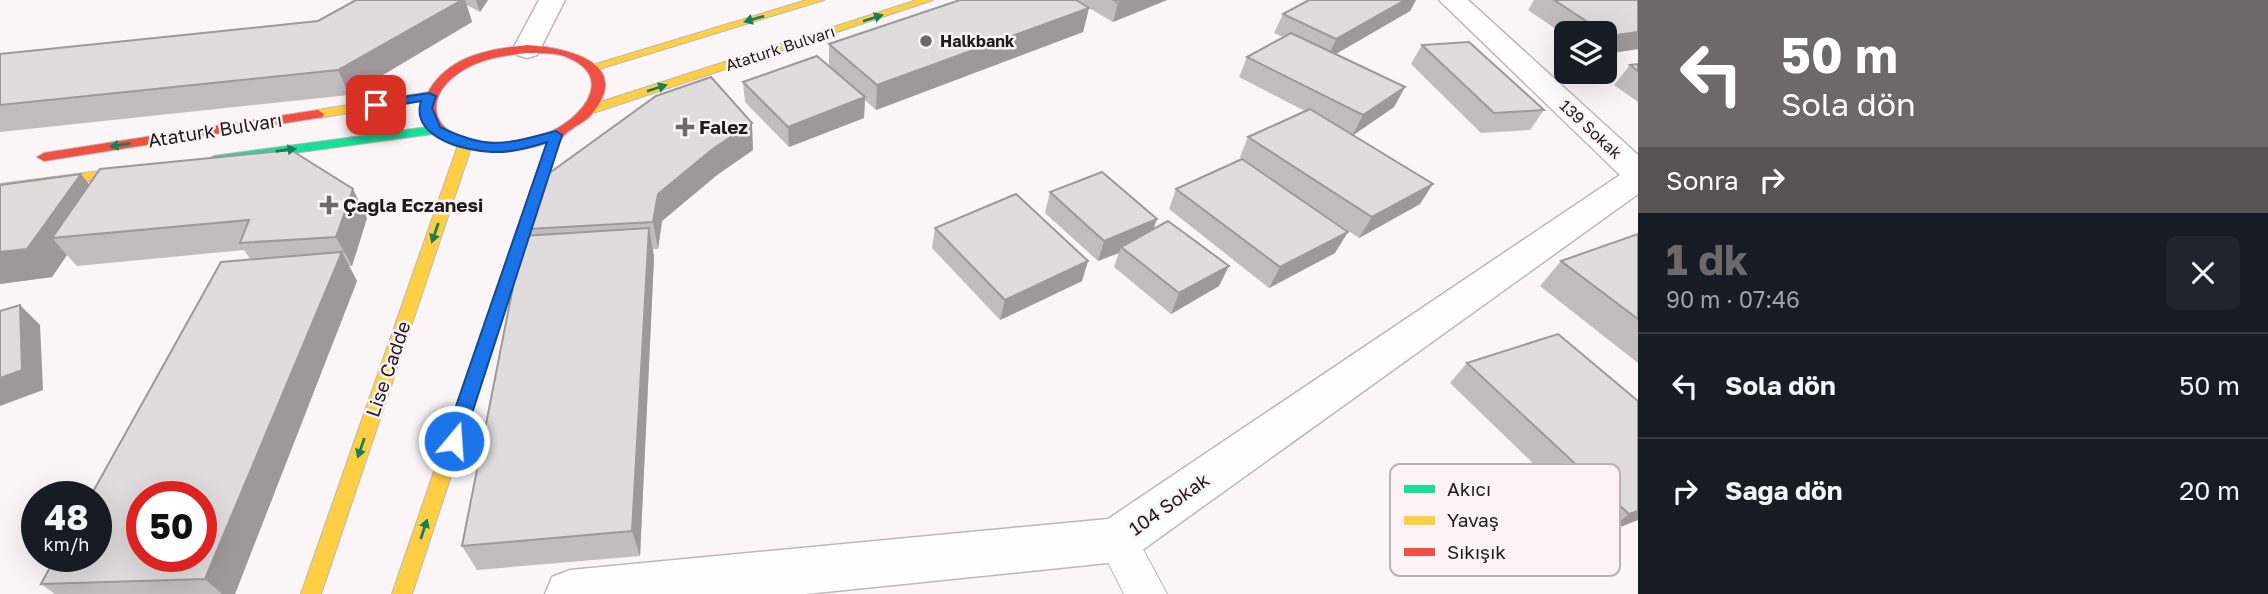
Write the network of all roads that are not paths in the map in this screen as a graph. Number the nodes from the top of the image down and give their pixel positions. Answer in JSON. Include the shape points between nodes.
{"nodes":[{"id":1,"x":552,"y":0,"type":"edge"},
{"id":2,"x":819,"y":0,"type":"edge"},
{"id":3,"x":928,"y":0,"type":"edge"},
{"id":4,"x":1452,"y":0,"type":"edge"},
{"id":5,"x":527,"y":49,"type":"junction"},
{"id":6,"x":592,"y":67,"type":"junction"},
{"id":7,"x":429,"y":96,"type":"junction"},
{"id":8,"x":592,"y":108,"type":"junction"},
{"id":9,"x":435,"y":130,"type":"junction"},
{"id":10,"x":556,"y":135,"type":"junction"},
{"id":11,"x":465,"y":145,"type":"junction"},
{"id":12,"x":27,"y":159,"type":"dead end"},
{"id":13,"x":204,"y":161,"type":"edge"},
{"id":14,"x":163,"y":167,"type":"edge"},
{"id":15,"x":1638,"y":175,"type":"edge"},
{"id":16,"x":0,"y":189,"type":"edge"},
{"id":17,"x":1117,"y":540,"type":"junction"},
{"id":18,"x":311,"y":594,"type":"edge"},
{"id":19,"x":402,"y":594,"type":"edge"},
{"id":20,"x":570,"y":594,"type":"edge"},
{"id":21,"x":1146,"y":594,"type":"edge"}],
"edges":[{"from":1,"to":5,"type":"street"},
{"from":2,"to":6,"type":"main road","name":"Ataturk Bulvarı","one_way":true},
{"from":8,"to":3,"type":"main road","name":"Ataturk Bulvarı","one_way":true},
{"from":4,"to":15,"type":"street","name":"139 Sokak"},
{"from":5,"to":6,"type":"main road","via":[[553,50]]},
{"from":5,"to":7,"type":"main road","via":[[457,69]]},
{"from":6,"to":8,"type":"main road","via":[[600,94]]},
{"from":7,"to":9,"type":"main road","via":[[428,120]]},
{"from":7,"to":12,"type":"main road","name":"Ataturk Bulvarı","one_way":true},
{"from":8,"to":10,"type":"main road"},
{"from":9,"to":11,"type":"main road"},
{"from":13,"to":9,"type":"main road","name":"Ataturk Bulvarı","one_way":true},
{"from":10,"to":11,"type":"main road","via":[[494,148]]},
{"from":19,"to":10,"type":"main road","one_way":true},
{"from":11,"to":18,"type":"main road","name":"Lise Cadde","one_way":true},
{"from":14,"to":16,"type":"main road","name":"Ataturk Bulvarı"},
{"from":15,"to":17,"type":"street","name":"104 Sokak"},
{"from":17,"to":20,"type":"street","name":"104 Sokak"},
{"from":17,"to":21,"type":"lane"}]}
